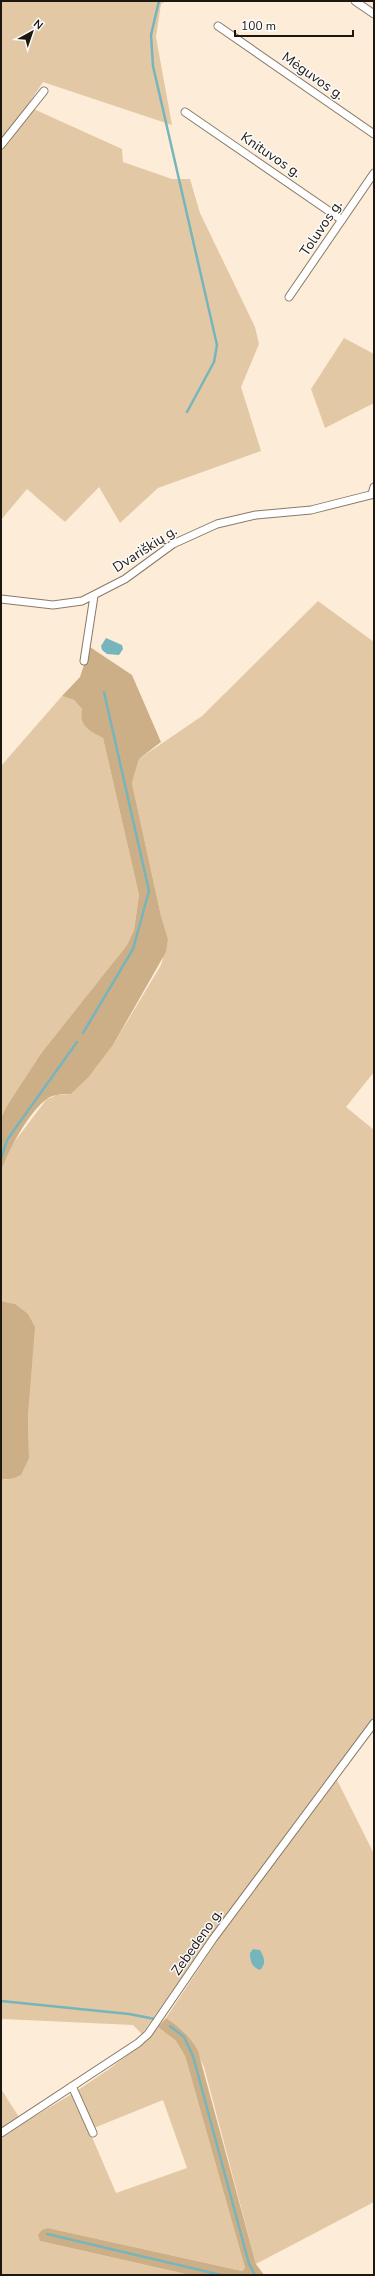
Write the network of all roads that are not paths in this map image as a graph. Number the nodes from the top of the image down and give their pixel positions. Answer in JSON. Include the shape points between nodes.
{"nodes":[{"id":1,"x":354,"y":1,"type":"edge"},
{"id":2,"x":374,"y":14,"type":"edge"},
{"id":3,"x":218,"y":26,"type":"dead end"},
{"id":4,"x":44,"y":91,"type":"dead end"},
{"id":5,"x":184,"y":112,"type":"dead end"},
{"id":6,"x":374,"y":134,"type":"edge"},
{"id":7,"x":1,"y":145,"type":"edge"},
{"id":8,"x":374,"y":173,"type":"edge"},
{"id":9,"x":342,"y":220,"type":"junction"},
{"id":10,"x":289,"y":297,"type":"dead end"},
{"id":11,"x":374,"y":487,"type":"edge"},
{"id":12,"x":373,"y":494,"type":"edge"},
{"id":13,"x":94,"y":596,"type":"junction"},
{"id":14,"x":1,"y":599,"type":"edge"},
{"id":15,"x":84,"y":660,"type":"dead end"},
{"id":16,"x":374,"y":1723,"type":"edge"},
{"id":17,"x":72,"y":2086,"type":"junction"},
{"id":18,"x":1,"y":2133,"type":"edge"},
{"id":19,"x":93,"y":2133,"type":"dead end"}],
"edges":[{"from":1,"to":2,"type":"street"},
{"from":3,"to":6,"type":"street","name":"Mėguvos g."},
{"from":4,"to":7,"type":"street"},
{"from":5,"to":9,"type":"street","name":"Knituvos g."},
{"from":8,"to":9,"type":"street","name":"Toluvos g."},
{"from":9,"to":10,"type":"street","name":"Toluvos g."},
{"from":11,"to":12,"type":"street"},
{"from":12,"to":13,"type":"street","name":"Dvariškių g.","via":[[310,510],[256,515],[217,524],[174,544],[124,579]]},
{"from":13,"to":14,"type":"street","name":"Dvariškių g.","via":[[82,601],[53,605]]},
{"from":13,"to":15,"type":"street"},
{"from":16,"to":17,"type":"street","name":"Zebedeno g.","via":[[213,1939],[148,2034]]},
{"from":17,"to":18,"type":"street","name":"Zebedeno g."},
{"from":17,"to":19,"type":"street"}]}
